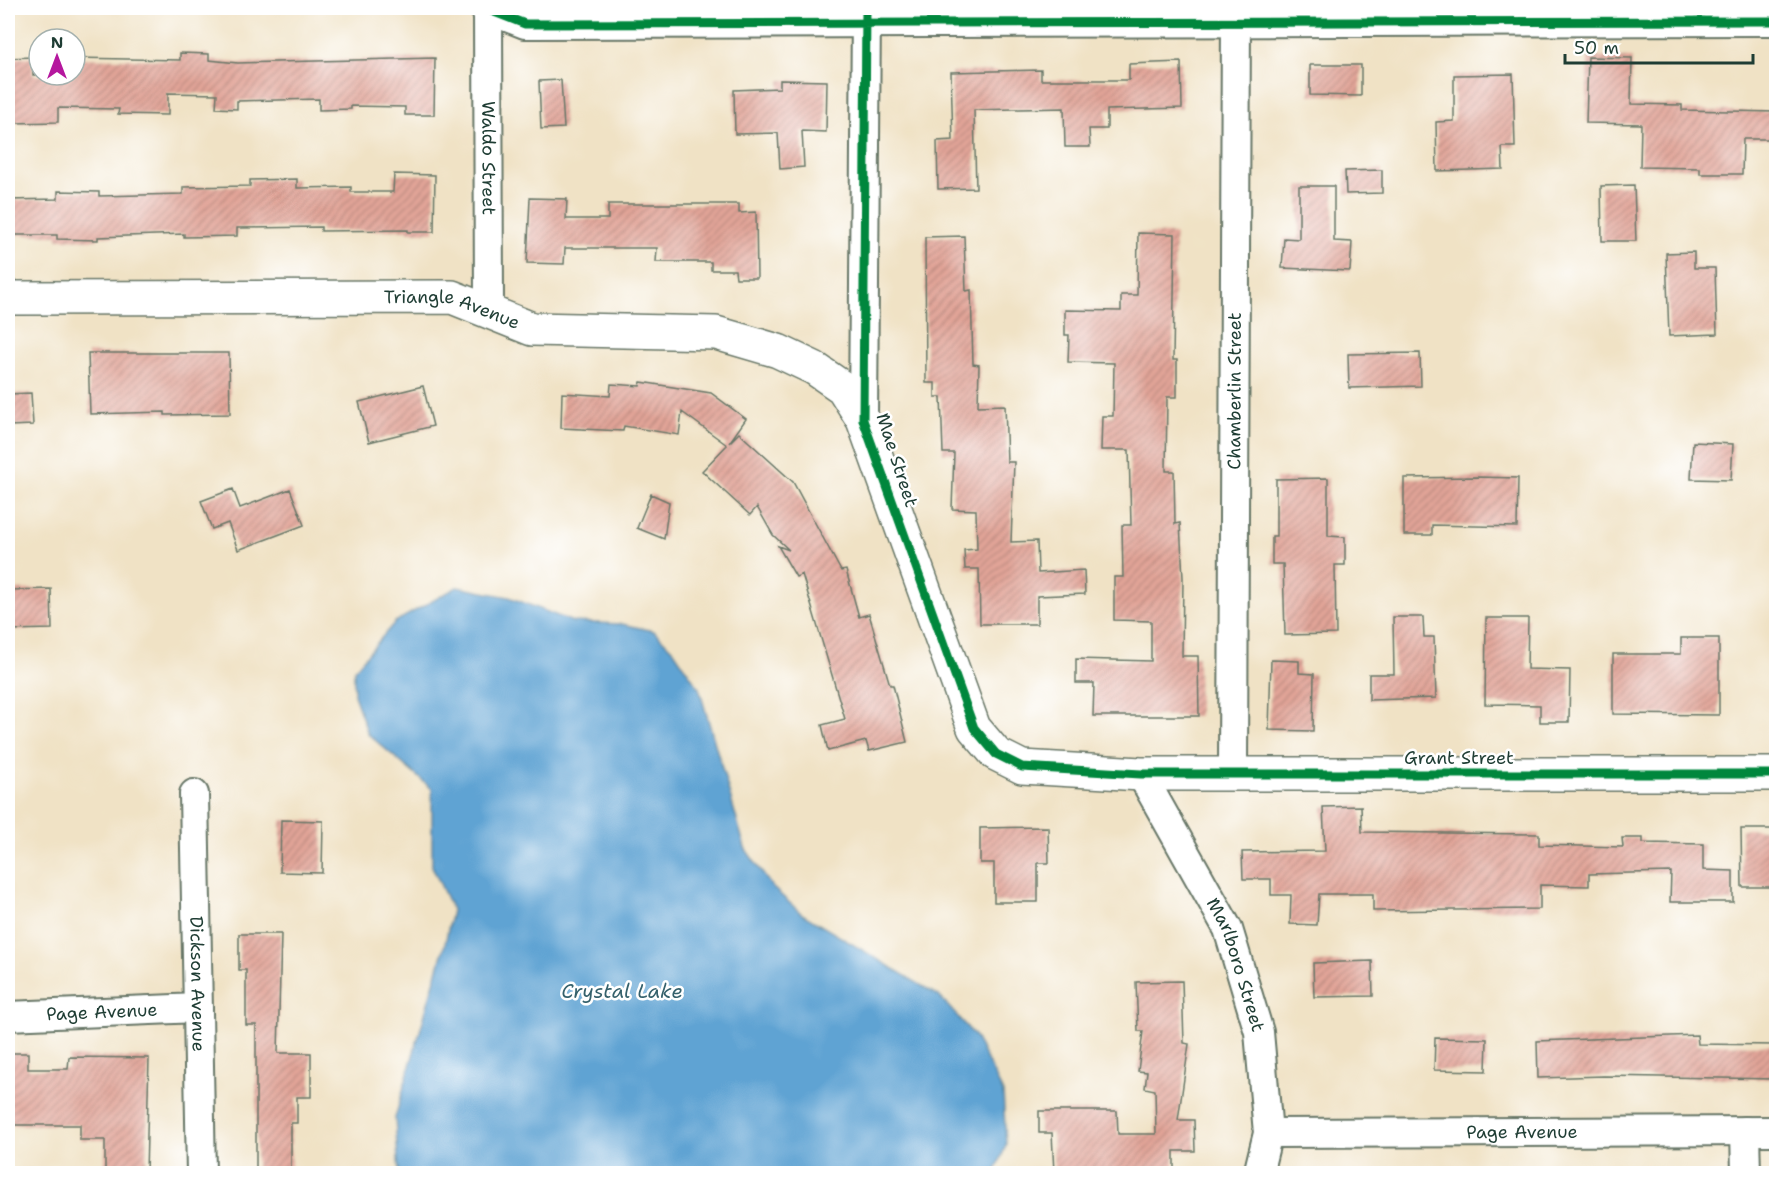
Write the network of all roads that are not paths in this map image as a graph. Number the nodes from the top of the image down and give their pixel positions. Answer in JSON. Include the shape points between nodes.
{"nodes":[{"id":1,"x":487,"y":8,"type":"edge"},
{"id":2,"x":866,"y":15,"type":"edge"},
{"id":3,"x":1235,"y":15,"type":"edge"},
{"id":4,"x":1618,"y":15,"type":"edge"},
{"id":5,"x":1776,"y":21,"type":"edge"},
{"id":6,"x":8,"y":298,"type":"edge"},
{"id":7,"x":489,"y":309,"type":"junction"},
{"id":8,"x":863,"y":420,"type":"junction"},
{"id":9,"x":1141,"y":774,"type":"junction"},
{"id":10,"x":1776,"y":774,"type":"edge"},
{"id":11,"x":1233,"y":775,"type":"junction"},
{"id":12,"x":194,"y":794,"type":"dead end"},
{"id":13,"x":198,"y":1008,"type":"junction"},
{"id":14,"x":8,"y":1016,"type":"edge"},
{"id":15,"x":1745,"y":1131,"type":"junction"},
{"id":16,"x":1776,"y":1131,"type":"edge"},
{"id":17,"x":1268,"y":1133,"type":"junction"},
{"id":18,"x":201,"y":1173,"type":"edge"},
{"id":19,"x":1258,"y":1173,"type":"edge"},
{"id":20,"x":1746,"y":1173,"type":"edge"}],
"edges":[{"from":1,"to":2,"type":"street","via":[[525,24]]},
{"from":1,"to":7,"type":"street","name":"Waldo Street"},
{"from":2,"to":3,"type":"street"},
{"from":2,"to":8,"type":"street","name":"Mae Street"},
{"from":3,"to":4,"type":"street"},
{"from":3,"to":11,"type":"street","name":"Chamberlin Street"},
{"from":4,"to":5,"type":"street"},
{"from":6,"to":7,"type":"street","name":"Triangle Avenue","via":[[452,297]]},
{"from":7,"to":8,"type":"street","name":"Triangle Avenue","via":[[532,329],[716,333],[778,351],[814,368],[843,388]]},
{"from":8,"to":9,"type":"street","name":"Mae Street","via":[[974,728],[996,754],[1022,767]]},
{"from":9,"to":11,"type":"street","name":"Grant Street"},
{"from":9,"to":17,"type":"street","name":"Marlboro Street","via":[[1228,929],[1259,1032]]},
{"from":10,"to":11,"type":"street","name":"Grant Street"},
{"from":12,"to":13,"type":"street","name":"Dickson Avenue"},
{"from":13,"to":14,"type":"street","name":"Page Avenue"},
{"from":13,"to":18,"type":"street","name":"Dickson Avenue"},
{"from":15,"to":16,"type":"street","name":"Page Avenue"},
{"from":15,"to":17,"type":"street","name":"Page Avenue"},
{"from":15,"to":20,"type":"street"},
{"from":17,"to":19,"type":"street","name":"Marlboro Street"}]}
